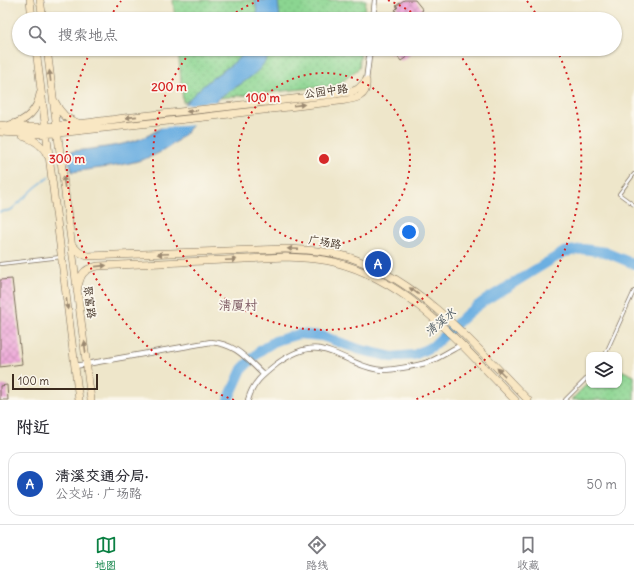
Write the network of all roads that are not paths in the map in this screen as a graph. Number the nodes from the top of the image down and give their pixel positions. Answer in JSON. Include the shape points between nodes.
{"nodes":[{"id":1,"x":30,"y":0,"type":"edge"},
{"id":2,"x":40,"y":0,"type":"edge"},
{"id":3,"x":31,"y":12,"type":"edge"},
{"id":4,"x":42,"y":12,"type":"edge"},
{"id":5,"x":37,"y":56,"type":"edge"},
{"id":6,"x":48,"y":56,"type":"edge"},
{"id":7,"x":369,"y":56,"type":"edge"},
{"id":8,"x":366,"y":81,"type":"junction"},
{"id":9,"x":41,"y":90,"type":"junction"},
{"id":10,"x":53,"y":97,"type":"junction"},
{"id":11,"x":80,"y":123,"type":"junction"},
{"id":12,"x":0,"y":125,"type":"edge"},
{"id":13,"x":8,"y":126,"type":"junction"},
{"id":14,"x":57,"y":129,"type":"junction"},
{"id":15,"x":46,"y":130,"type":"junction"},
{"id":16,"x":0,"y":132,"type":"edge"},
{"id":17,"x":17,"y":134,"type":"junction"},
{"id":18,"x":50,"y":160,"type":"junction"},
{"id":19,"x":634,"y":174,"type":"edge"},
{"id":20,"x":634,"y":205,"type":"edge"},
{"id":21,"x":71,"y":244,"type":"junction"},
{"id":22,"x":61,"y":256,"type":"junction"},
{"id":23,"x":0,"y":264,"type":"edge"},
{"id":24,"x":77,"y":291,"type":"junction"},
{"id":25,"x":634,"y":291,"type":"edge"},
{"id":26,"x":460,"y":344,"type":"junction"},
{"id":27,"x":606,"y":352,"type":"edge"},
{"id":28,"x":87,"y":364,"type":"junction"},
{"id":29,"x":75,"y":366,"type":"junction"},
{"id":30,"x":262,"y":374,"type":"junction"},
{"id":31,"x":586,"y":379,"type":"edge"},
{"id":32,"x":79,"y":400,"type":"edge"},
{"id":33,"x":91,"y":400,"type":"edge"},
{"id":34,"x":248,"y":400,"type":"edge"},
{"id":35,"x":515,"y":400,"type":"edge"},
{"id":36,"x":528,"y":400,"type":"edge"},
{"id":37,"x":565,"y":400,"type":"edge"}],
"edges":[{"from":1,"to":3,"type":"street"},
{"from":2,"to":4,"type":"street"},
{"from":5,"to":9,"type":"street"},
{"from":10,"to":6,"type":"street","one_way":true},
{"from":7,"to":8,"type":"street","name":"公园中路"},
{"from":8,"to":11,"type":"street","name":"公园中路","one_way":true,"via":[[351,92]]},
{"from":14,"to":8,"type":"street","name":"公园中路","one_way":true,"via":[[161,122],[353,98],[365,92]]},
{"from":9,"to":13,"type":"street","via":[[33,112]]},
{"from":9,"to":15,"type":"street"},
{"from":10,"to":11,"type":"street","via":[[64,116]]},
{"from":10,"to":14,"type":"street"},
{"from":11,"to":14,"type":"street"},
{"from":12,"to":13,"type":"street"},
{"from":13,"to":15,"type":"street"},
{"from":14,"to":15,"type":"street"},
{"from":21,"to":14,"type":"street","name":"聚富路","one_way":true},
{"from":15,"to":17,"type":"street"},
{"from":15,"to":18,"type":"street"},
{"from":16,"to":17,"type":"street"},
{"from":17,"to":18,"type":"street","via":[[39,144]]},
{"from":18,"to":22,"type":"street","name":"聚富路"},
{"from":19,"to":20,"type":"lane","via":[[619,194]]},
{"from":21,"to":24,"type":"street","name":"聚富路"},
{"from":36,"to":21,"type":"street","name":"广场路","one_way":true,"via":[[427,301],[390,276],[356,260],[313,250],[285,249],[97,257],[87,256]]},
{"from":22,"to":23,"type":"lane"},
{"from":22,"to":29,"type":"street","name":"聚富路","one_way":true},
{"from":24,"to":26,"type":"street","name":"广场路","one_way":true,"via":[[83,272],[98,266],[286,258],[334,262],[353,268],[397,290]]},
{"from":28,"to":24,"type":"street","name":"聚富路","one_way":true},
{"from":25,"to":27,"type":"lane"},
{"from":26,"to":30,"type":"street","via":[[431,362],[383,370],[360,365],[331,351],[310,348],[291,354]]},
{"from":26,"to":35,"type":"street","name":"广场路"},
{"from":28,"to":29,"type":"street"},
{"from":28,"to":30,"type":"street","via":[[211,342],[228,345],[243,354]]},
{"from":28,"to":33,"type":"street","name":"聚富路"},
{"from":29,"to":32,"type":"street","name":"聚富路"},
{"from":30,"to":34,"type":"street","via":[[250,392]]},
{"from":31,"to":37,"type":"lane"}]}
